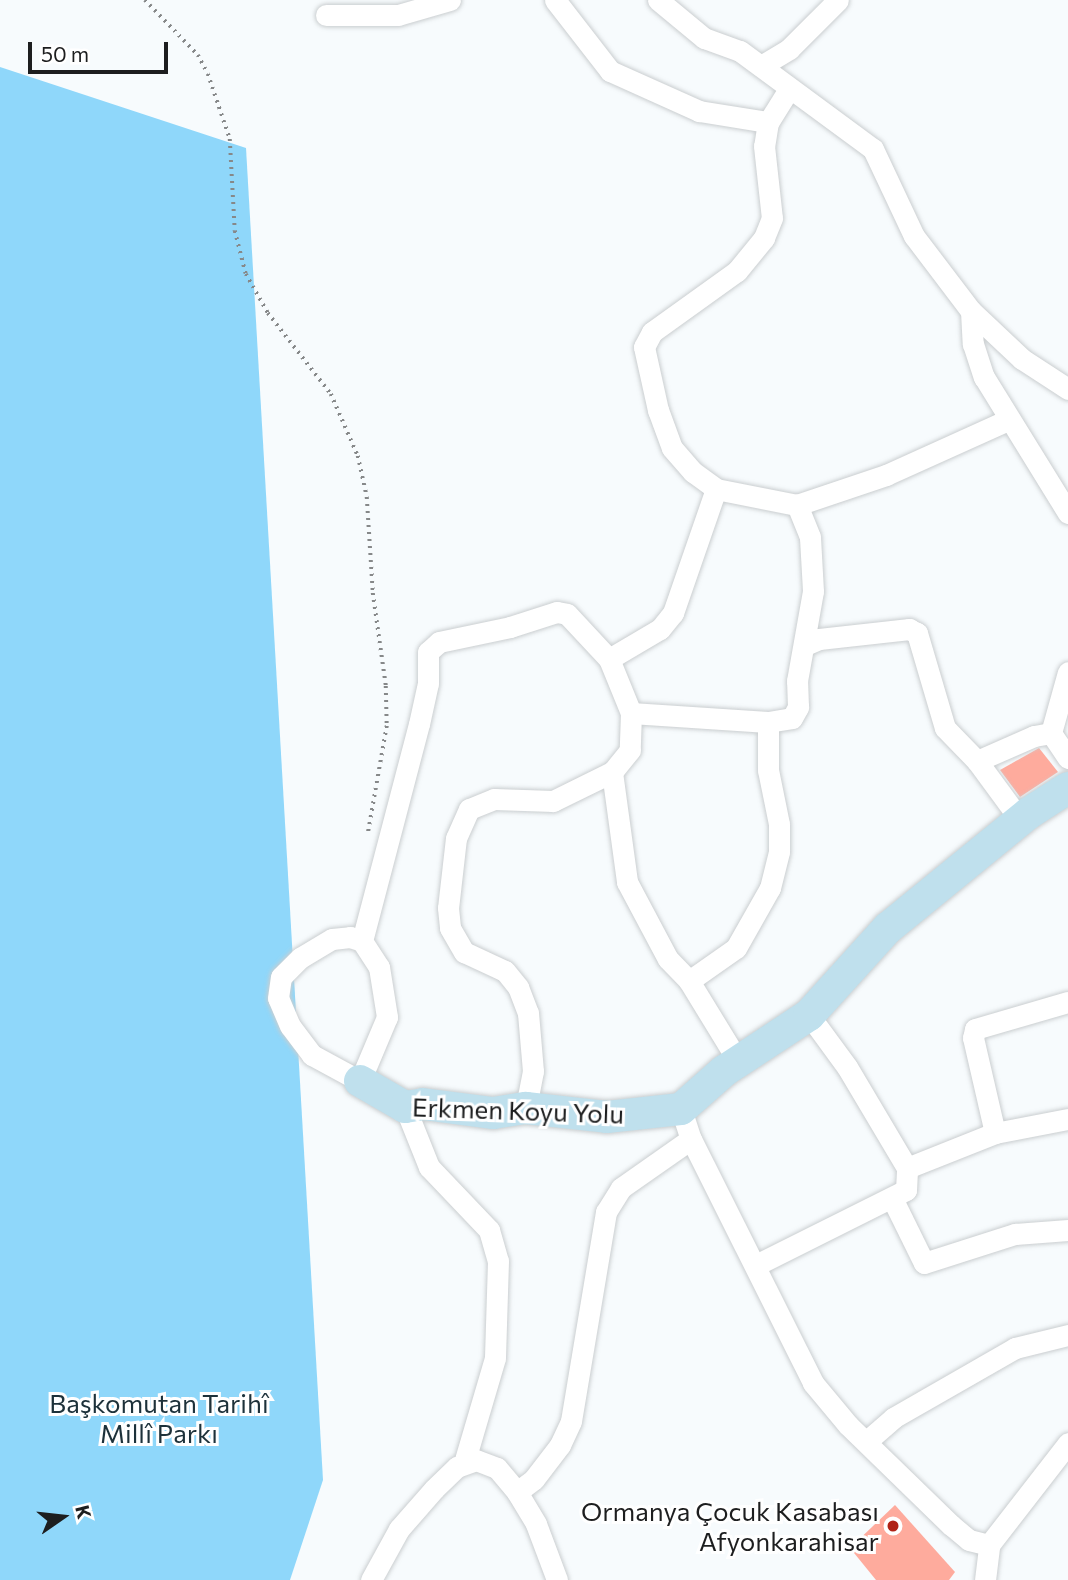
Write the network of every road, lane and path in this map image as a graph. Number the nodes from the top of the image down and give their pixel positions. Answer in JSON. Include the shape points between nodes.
{"nodes":[{"id":1,"x":145,"y":0,"type":"edge"},
{"id":2,"x":450,"y":0,"type":"edge"},
{"id":3,"x":555,"y":0,"type":"edge"},
{"id":4,"x":658,"y":0,"type":"edge"},
{"id":5,"x":838,"y":0,"type":"edge"},
{"id":6,"x":326,"y":15,"type":"dead end"},
{"id":7,"x":761,"y":66,"type":"junction"},
{"id":8,"x":789,"y":89,"type":"junction"},
{"id":9,"x":768,"y":122,"type":"junction"},
{"id":10,"x":971,"y":311,"type":"junction"},
{"id":11,"x":1068,"y":389,"type":"edge"},
{"id":12,"x":1008,"y":420,"type":"junction"},
{"id":13,"x":716,"y":489,"type":"junction"},
{"id":14,"x":797,"y":505,"type":"junction"},
{"id":15,"x":1068,"y":513,"type":"edge"},
{"id":16,"x":805,"y":645,"type":"junction"},
{"id":17,"x":609,"y":659,"type":"junction"},
{"id":18,"x":1068,"y":672,"type":"edge"},
{"id":19,"x":631,"y":713,"type":"junction"},
{"id":20,"x":768,"y":722,"type":"junction"},
{"id":21,"x":1059,"y":723,"type":"edge"},
{"id":22,"x":1068,"y":758,"type":"edge"},
{"id":23,"x":977,"y":761,"type":"junction"},
{"id":24,"x":612,"y":772,"type":"junction"},
{"id":25,"x":1068,"y":788,"type":"edge"},
{"id":26,"x":1021,"y":821,"type":"junction"},
{"id":27,"x":383,"y":864,"type":"junction"},
{"id":28,"x":362,"y":941,"type":"junction"},
{"id":29,"x":689,"y":981,"type":"junction"},
{"id":30,"x":1068,"y":1002,"type":"edge"},
{"id":31,"x":809,"y":1016,"type":"junction"},
{"id":32,"x":738,"y":1062,"type":"junction"},
{"id":33,"x":360,"y":1081,"type":"junction"},
{"id":34,"x":405,"y":1107,"type":"junction"},
{"id":35,"x":526,"y":1108,"type":"junction"},
{"id":36,"x":681,"y":1109,"type":"junction"},
{"id":37,"x":1068,"y":1119,"type":"edge"},
{"id":38,"x":996,"y":1133,"type":"junction"},
{"id":39,"x":691,"y":1139,"type":"junction"},
{"id":40,"x":907,"y":1168,"type":"junction"},
{"id":41,"x":893,"y":1200,"type":"junction"},
{"id":42,"x":1068,"y":1230,"type":"edge"},
{"id":43,"x":756,"y":1265,"type":"junction"},
{"id":44,"x":1068,"y":1335,"type":"edge"},
{"id":45,"x":867,"y":1441,"type":"junction"},
{"id":46,"x":1068,"y":1443,"type":"edge"},
{"id":47,"x":464,"y":1463,"type":"junction"},
{"id":48,"x":517,"y":1492,"type":"junction"},
{"id":49,"x":989,"y":1545,"type":"junction"},
{"id":50,"x":371,"y":1580,"type":"edge"},
{"id":51,"x":557,"y":1580,"type":"edge"},
{"id":52,"x":985,"y":1580,"type":"edge"}],
"edges":[{"from":1,"to":27,"type":"path","via":[[198,55],[208,74],[230,139],[235,232],[246,274],[268,313],[331,394],[358,456],[367,497],[387,726],[367,843]]},
{"from":2,"to":6,"type":"street","via":[[398,15]]},
{"from":3,"to":9,"type":"street","via":[[610,71],[699,111]]},
{"from":4,"to":7,"type":"street","via":[[704,38],[740,51]]},
{"from":5,"to":7,"type":"street","via":[[789,49]]},
{"from":7,"to":8,"type":"street"},
{"from":8,"to":9,"type":"street"},
{"from":8,"to":10,"type":"street","via":[[824,109],[873,149],[914,236]]},
{"from":9,"to":13,"type":"street","via":[[764,146],[772,218],[764,238],[737,271],[652,332],[645,347],[658,410],[672,448],[692,472]]},
{"from":10,"to":11,"type":"street","via":[[1022,359]]},
{"from":10,"to":12,"type":"street","via":[[973,344],[984,377]]},
{"from":12,"to":14,"type":"street","via":[[886,475]]},
{"from":12,"to":15,"type":"street"},
{"from":13,"to":14,"type":"street"},
{"from":13,"to":17,"type":"street","via":[[673,614],[660,629]]},
{"from":14,"to":16,"type":"street","via":[[810,537],[813,591]]},
{"from":16,"to":20,"type":"street","via":[[792,718]]},
{"from":16,"to":23,"type":"street","via":[[819,639],[909,629],[917,634],[945,728]]},
{"from":17,"to":19,"type":"street"},
{"from":17,"to":27,"type":"street","via":[[567,614],[557,612],[439,642],[428,652],[428,683]]},
{"from":18,"to":21,"type":"street"},
{"from":19,"to":20,"type":"street"},
{"from":19,"to":24,"type":"street","via":[[630,750]]},
{"from":20,"to":29,"type":"street","via":[[768,770],[779,824],[779,851],[770,888],[736,948]]},
{"from":21,"to":22,"type":"street"},
{"from":21,"to":23,"type":"street"},
{"from":23,"to":26,"type":"street"},
{"from":24,"to":29,"type":"street","via":[[627,882],[668,959]]},
{"from":24,"to":35,"type":"street","via":[[553,801],[494,799],[469,809],[456,838],[450,928],[464,952],[505,971],[518,987],[528,1013],[533,1071]]},
{"from":25,"to":26,"type":"street"},
{"from":26,"to":31,"type":"street","via":[[888,928]]},
{"from":27,"to":28,"type":"street"},
{"from":28,"to":33,"type":"street","via":[[379,967],[387,1017]]},
{"from":28,"to":33,"type":"street","via":[[332,940],[300,958],[281,977],[278,998],[290,1026],[312,1055]]},
{"from":29,"to":32,"type":"street"},
{"from":30,"to":38,"type":"street","via":[[975,1029],[973,1038]]},
{"from":31,"to":32,"type":"street"},
{"from":31,"to":40,"type":"street"},
{"from":32,"to":36,"type":"street"},
{"from":33,"to":34,"type":"street","name":"Erkmen Koyu Yolu"},
{"from":34,"to":35,"type":"street","name":"Erkmen Koyu Yolu","via":[[423,1104],[493,1113]]},
{"from":34,"to":47,"type":"street","via":[[429,1167],[489,1230],[498,1261],[495,1358]]},
{"from":35,"to":36,"type":"street","name":"Erkmen Koyu Yolu","via":[[607,1117]]},
{"from":36,"to":39,"type":"street"},
{"from":37,"to":38,"type":"street"},
{"from":38,"to":40,"type":"street"},
{"from":39,"to":43,"type":"street"},
{"from":39,"to":48,"type":"street","via":[[621,1188],[606,1212],[571,1421],[547,1462]]},
{"from":40,"to":41,"type":"street","via":[[906,1190]]},
{"from":41,"to":42,"type":"street","via":[[924,1263],[1015,1234]]},
{"from":41,"to":43,"type":"street"},
{"from":43,"to":45,"type":"street","via":[[786,1336],[813,1382]]},
{"from":44,"to":45,"type":"street","via":[[1015,1348],[893,1418]]},
{"from":45,"to":49,"type":"street","via":[[951,1525],[969,1540]]},
{"from":46,"to":49,"type":"street"},
{"from":47,"to":48,"type":"street","via":[[476,1460],[497,1468]]},
{"from":47,"to":50,"type":"street","via":[[399,1529]]},
{"from":48,"to":51,"type":"street","via":[[536,1524]]},
{"from":49,"to":52,"type":"street"}]}
